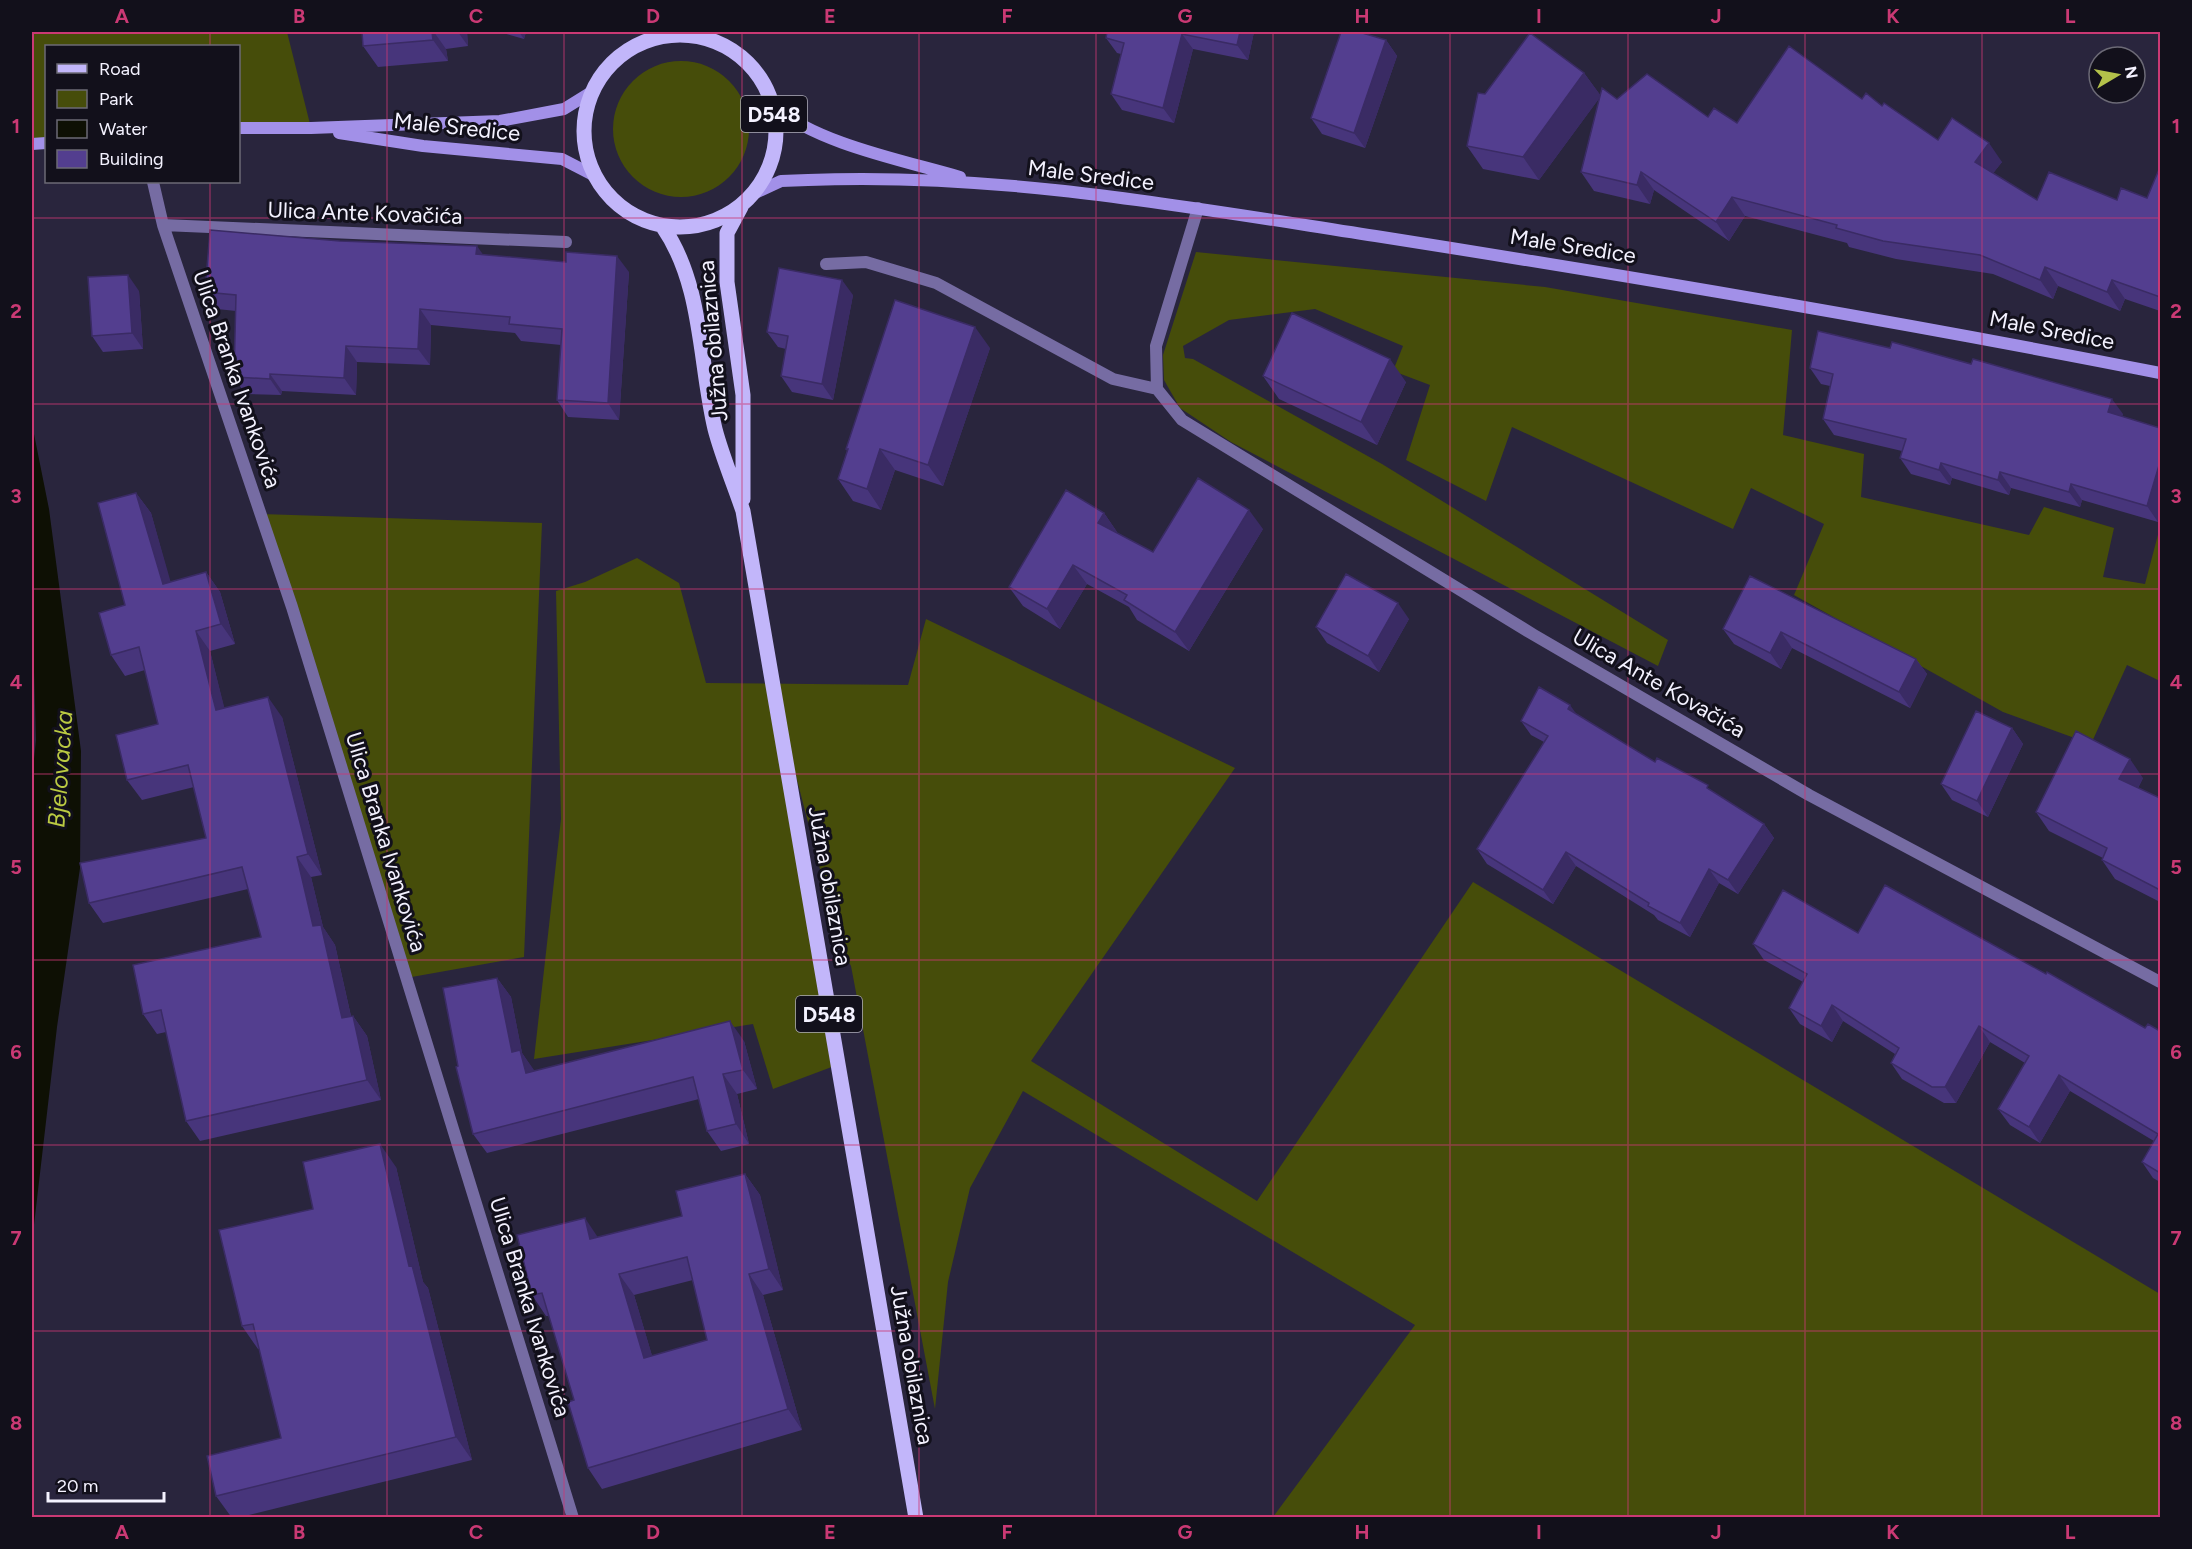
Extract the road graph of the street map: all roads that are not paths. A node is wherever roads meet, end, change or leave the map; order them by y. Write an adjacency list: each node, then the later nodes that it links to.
1 (635, 32): 3 (main road, D548)
2 (704, 35): 3 (main road, D548); 5 (main road, D548)
3 (626, 51): 4 (main road, D548)
4 (592, 91): 7 (street, Male Sredice); 8 (main road, D548)
5 (773, 106): 9 (street, Male Sredice); 11 (main road, D548)
6 (240, 128): 7 (street, Male Sredice)
7 (311, 128): 8 (street, Male Sredice)
8 (595, 177): 15 (main road, D548)
9 (975, 182): 11 (street, Male Sredice); 13 (street, Male Sredice)
10 (153, 183): 14 (street, Ulica Branka Ivankovića)
11 (755, 193): 12 (main road, D548)
12 (741, 206): 15 (main road, D548); 20 (main road, Južna obilaznica / D548)
13 (1198, 208): 18 (street, Male Sredice); 19 (street)
14 (163, 225): 16 (street, Ulica Ante Kovačića); 22 (street, Ulica Branka Ivankovića)
15 (663, 226): 20 (main road, Južna obilaznica / D548)
16 (566, 242)
17 (826, 264): 19 (street)
18 (2160, 373)
19 (1157, 389): 21 (street, Ulica Ante Kovačića)
20 (743, 511): 23 (main road, Južna obilaznica / D548)
21 (2160, 982)
22 (573, 1518)
23 (916, 1518)

